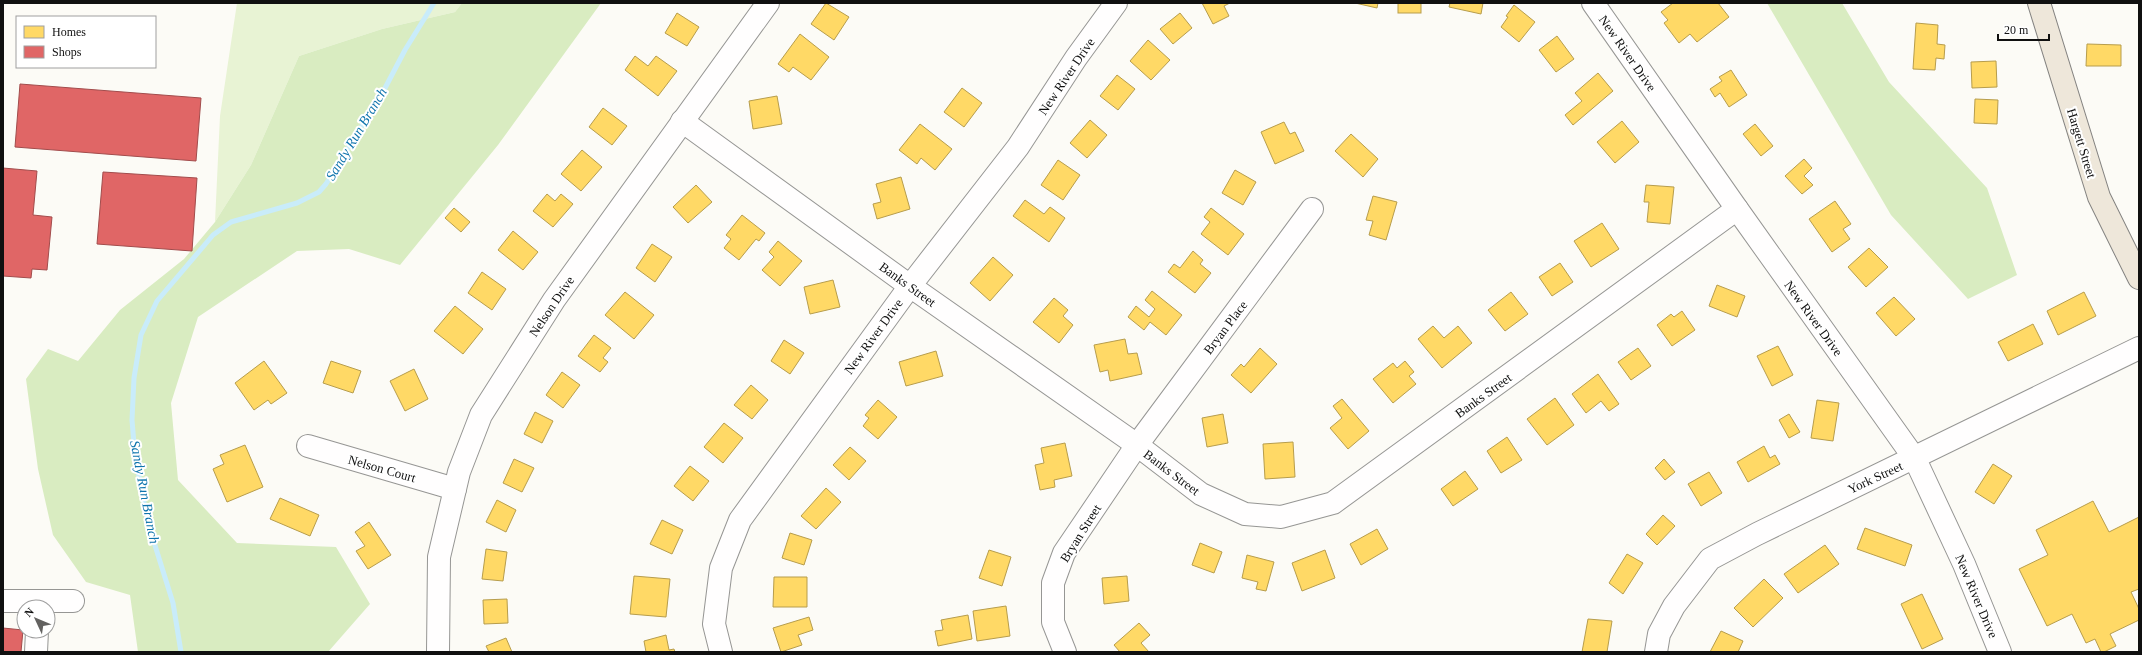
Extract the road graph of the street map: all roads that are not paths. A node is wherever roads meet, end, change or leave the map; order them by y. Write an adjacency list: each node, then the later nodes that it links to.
1 (768, 3): 5 (street, Nelson Drive)
2 (1116, 3): 9 (street, New River Drive)
3 (1593, 3): 7 (street, New River Drive)
4 (2039, 3): 8 (main road, Hargett Street)
5 (682, 120): 9 (street, Banks Street); 14 (street, Nelson Drive)
6 (1312, 209): 11 (street, Bryan Place)
7 (1737, 209): 11 (street, Banks Street); 13 (street, New River Drive)
8 (2139, 278)
9 (910, 286): 11 (street, Banks Street); 22 (street, New River Drive)
10 (2139, 348): 13 (street, York Street)
11 (1137, 445): 23 (street, Bryan Street)
12 (308, 446): 14 (street, Nelson Court)
13 (1915, 459): 24 (street, York Street); 25 (street, New River Drive)
14 (455, 489): 21 (street, Nelson Drive)
15 (3, 601): 17 (street)
16 (73, 601): 18 (street)
17 (16, 602)
18 (56, 602)
19 (37, 639): 20 (street)
20 (36, 652)
21 (438, 652)
22 (720, 652)
23 (1065, 652)
24 (1656, 652)
25 (2000, 652)

